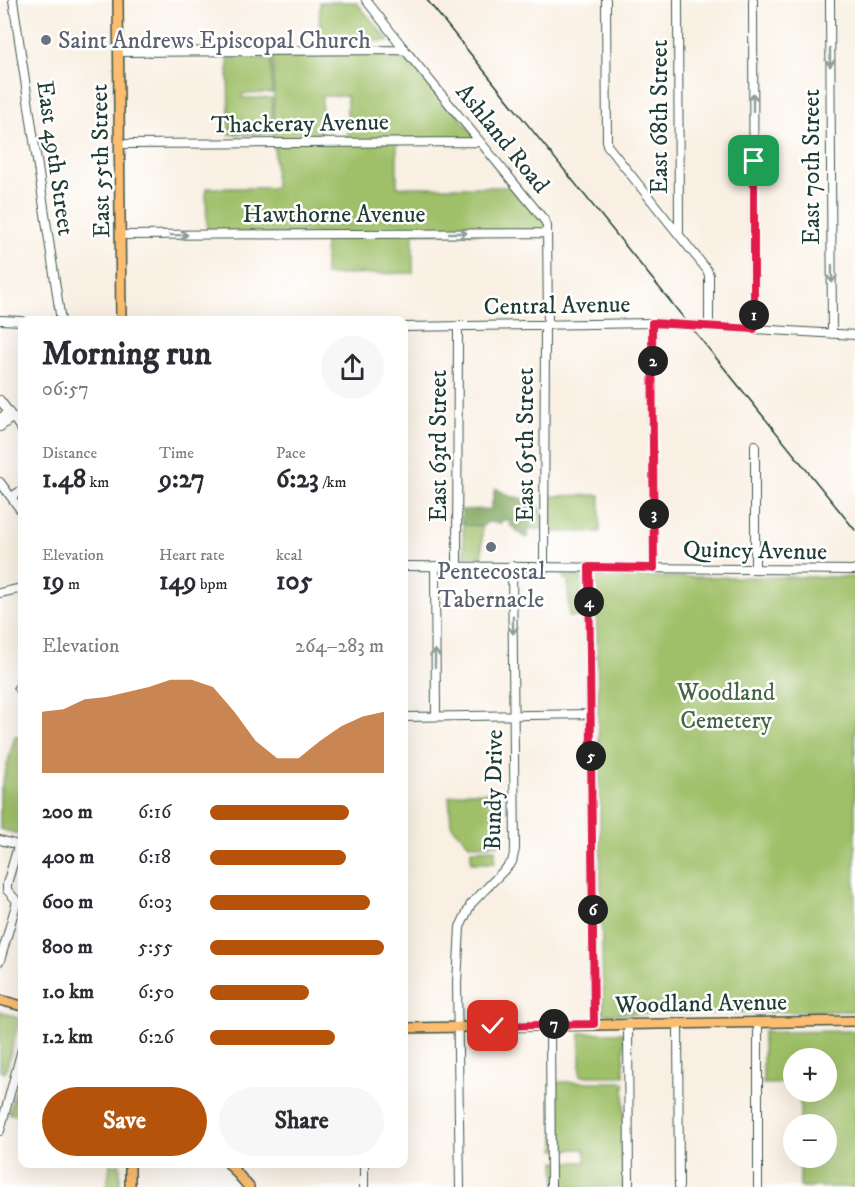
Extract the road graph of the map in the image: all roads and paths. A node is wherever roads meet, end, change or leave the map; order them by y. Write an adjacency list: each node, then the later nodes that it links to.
1 (13, 0): 15 (street, East 49th Street)
2 (118, 0): 9 (main road, East 55th Street)
3 (366, 0): 8 (street, Ashland Road)
4 (606, 0): 13 (street)
5 (678, 0): 13 (street, East 68th Street)
6 (753, 0): 24 (street, one-way to 6)
7 (831, 0): 25 (street, East 70th Street, one-way to 25)
8 (405, 50): 9 (street); 10 (street, Ashland Road)
9 (119, 52): 11 (main road, East 55th Street)
10 (480, 142): 11 (street, Thackeray Avenue); 12 (street, Ashland Road)
11 (120, 144): 14 (main road, East 55th Street)
12 (547, 233): 14 (street, Hawthorne Avenue, one-way to 12); 20 (street, Ashland Road)
13 (679, 234): 21 (street)
14 (121, 236): 16 (main road, East 55th Street)
15 (60, 316)
16 (122, 316)
17 (0, 320): 18 (street)
18 (18, 321)
19 (652, 323): 20 (street, Central Avenue); 21 (street, Central Avenue); 43 (street)
20 (546, 324): 23 (street, Central Avenue); 41 (street, East 65th Street)
21 (709, 326): 24 (street, Central Avenue)
22 (408, 327): 23 (street, Central Avenue)
23 (458, 327): 39 (street, East 63rd Street)
24 (754, 329): 25 (street, Central Avenue)
25 (832, 333): 26 (street, Central Avenue)
26 (855, 335)
27 (0, 400): 28 (street)
28 (11, 415): 29 (street); 30 (street); 31 (street)
29 (0, 418)
30 (18, 425)
31 (0, 427)
32 (755, 445): 44 (street)
33 (0, 482): 35 (street)
34 (18, 493): 35 (street)
35 (11, 497): 36 (street)
36 (18, 507)
37 (408, 566): 38 (street, Quincy Avenue)
38 (435, 566): 39 (street, Quincy Avenue); 50 (street, one-way to 38)
39 (457, 566): 40 (street, Quincy Avenue)
40 (512, 566): 41 (street, Quincy Avenue); 49 (street, Bundy Drive, one-way to 49)
41 (544, 567): 42 (street, Quincy Avenue)
42 (589, 567): 43 (street, Quincy Avenue); 48 (street)
43 (654, 568): 44 (street, Quincy Avenue)
44 (755, 569): 45 (street, Quincy Avenue)
45 (855, 570)
46 (18, 589): 47 (street)
47 (0, 593)
48 (591, 714): 49 (street); 65 (street)
49 (514, 715): 50 (street); 66 (street, Bundy Drive)
50 (436, 716): 51 (street)
51 (408, 717)
52 (0, 840): 53 (street)
53 (18, 845)
54 (18, 852): 55 (street)
55 (18, 901)
56 (18, 908): 57 (street)
57 (0, 961)
58 (0, 1000): 59 (main road)
59 (18, 1005)
60 (855, 1021): 61 (main road, Woodland Avenue)
61 (758, 1022): 63 (main road, Woodland Avenue); 80 (street)
62 (628, 1023): 63 (main road, Woodland Avenue); 65 (main road, Woodland Avenue); 78 (street)
63 (678, 1023): 79 (street)
64 (550, 1024): 65 (main road, Woodland Avenue); 66 (main road, Woodland Avenue); 77 (street)
65 (594, 1024)
66 (458, 1026): 67 (main road, Woodland Avenue); 76 (street)
67 (408, 1028)
68 (18, 1064): 69 (street)
69 (0, 1131)
70 (130, 1168): 73 (main road)
71 (232, 1168): 74 (main road)
72 (364, 1168): 75 (street)
73 (130, 1187)
74 (249, 1187)
75 (363, 1187)
76 (460, 1187)
77 (551, 1187)
78 (629, 1187)
79 (679, 1187)
80 (758, 1187)

